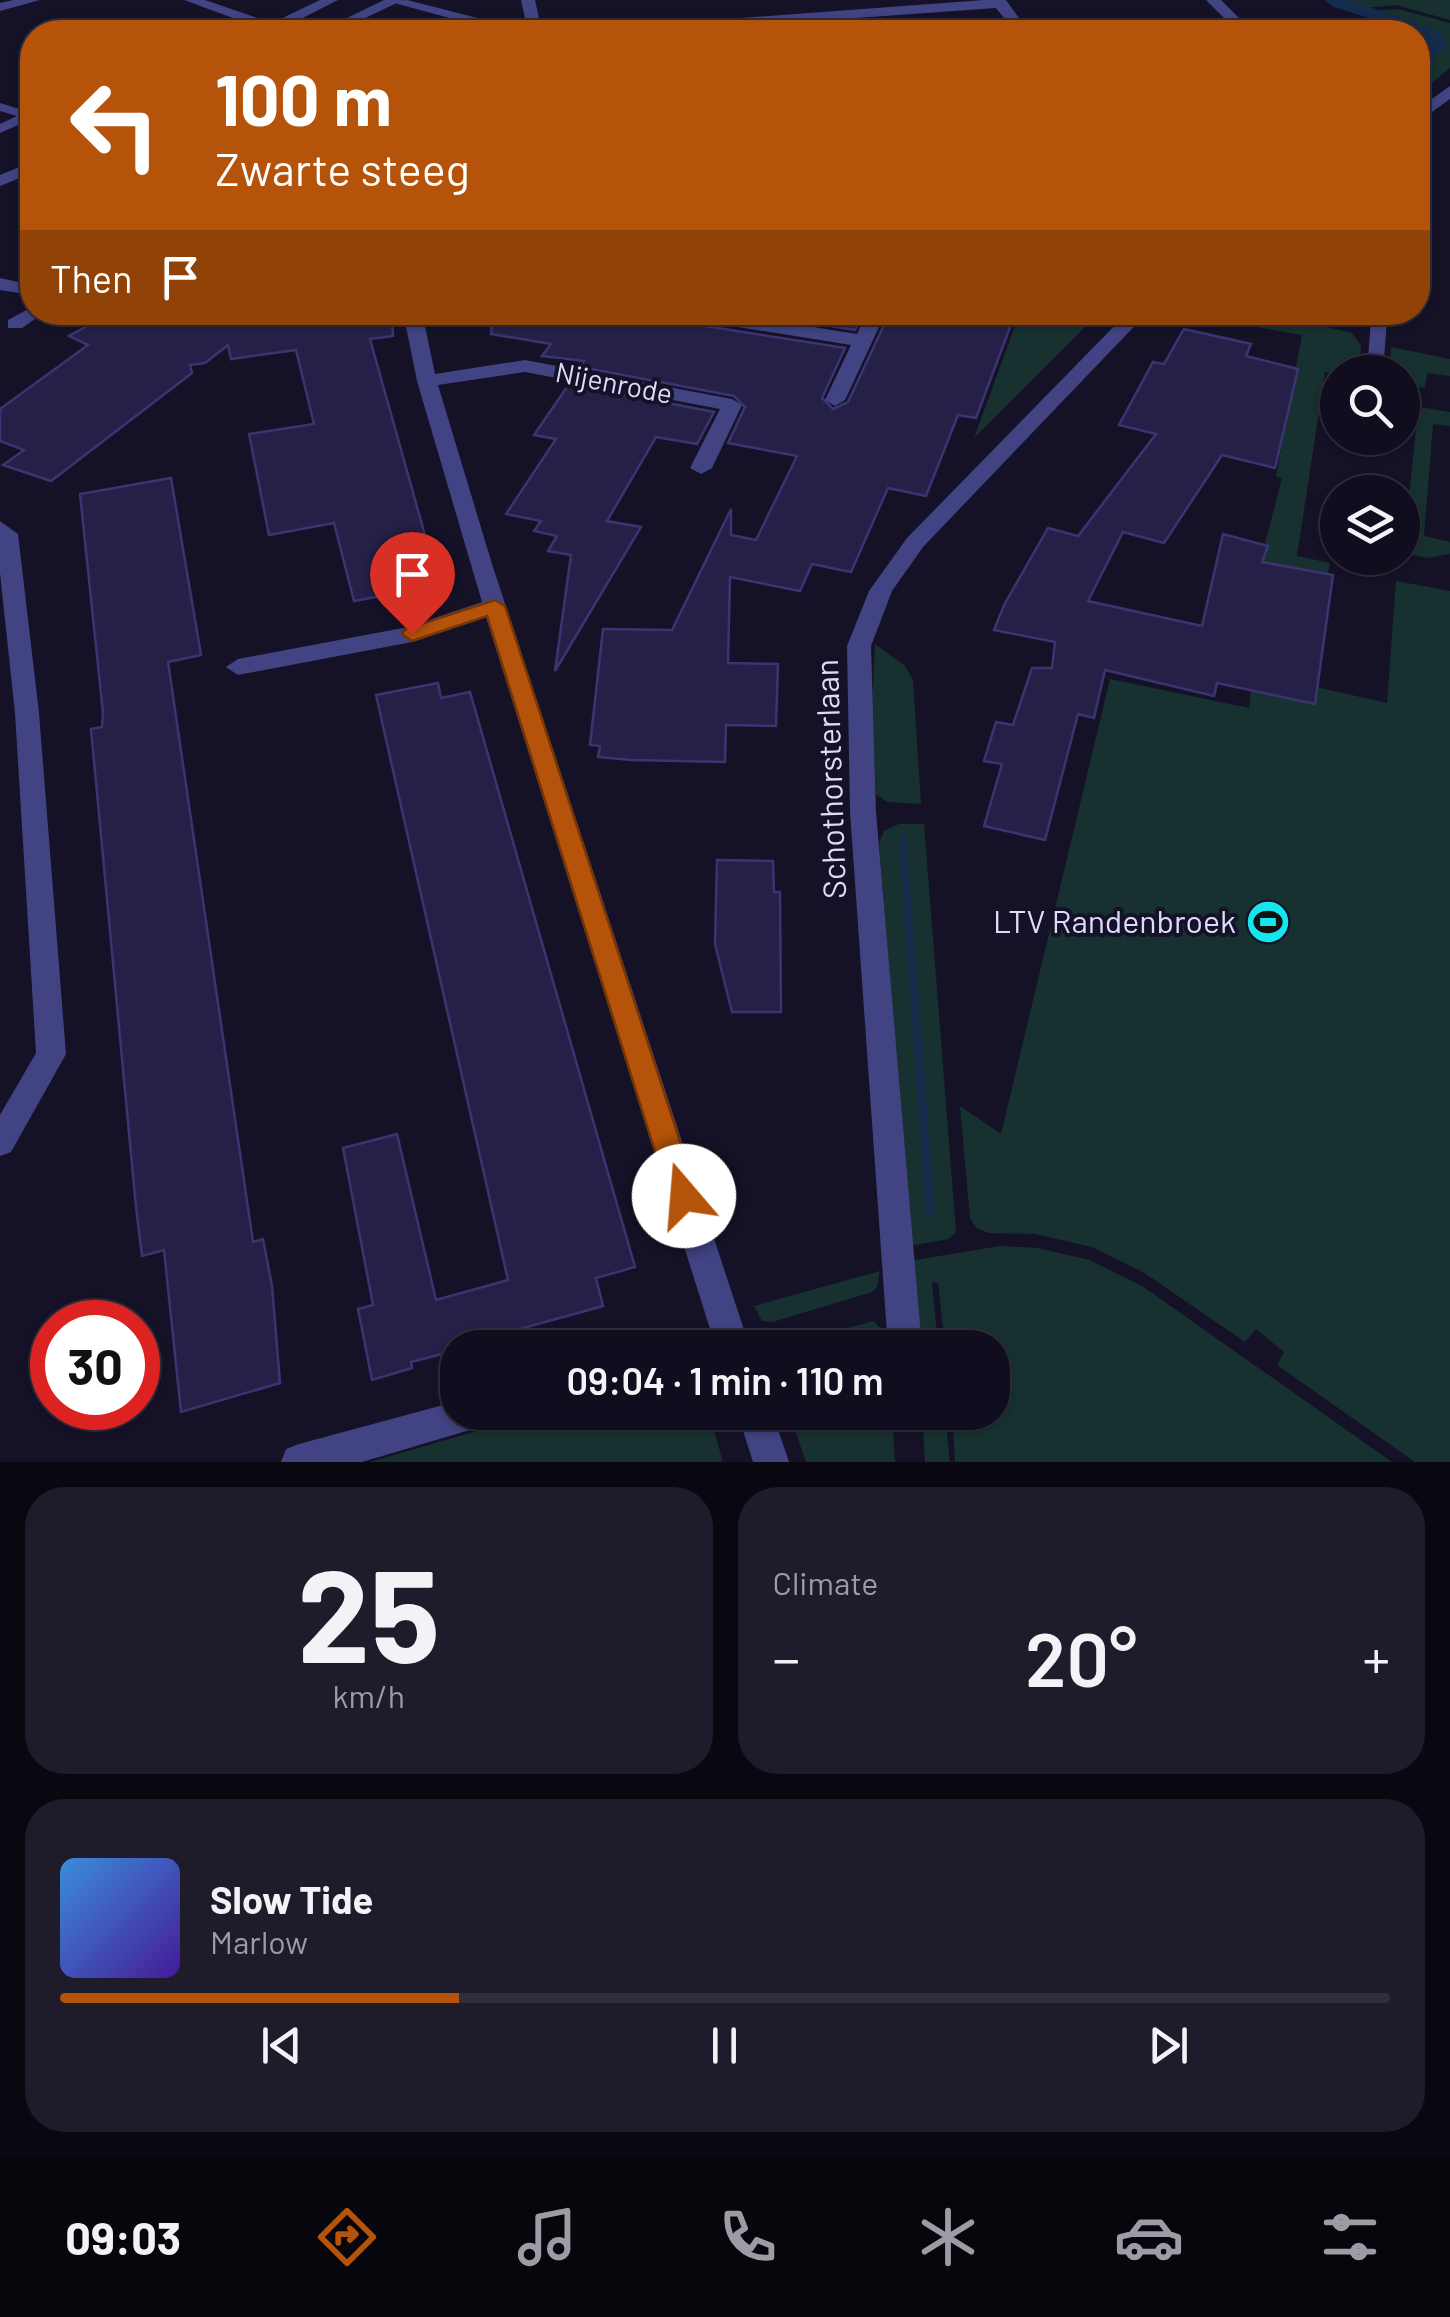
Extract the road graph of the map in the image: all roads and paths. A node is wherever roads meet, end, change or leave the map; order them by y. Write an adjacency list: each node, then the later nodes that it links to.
1 (33, 0): 7 (street)
2 (191, 0): 8 (street)
3 (331, 0): 9 (street)
4 (1213, 0): 13 (street)
5 (395, 1): 10 (street); 11 (street)
6 (999, 2): 12 (street)
7 (0, 7)
8 (244, 20)
9 (294, 20)
10 (352, 20)
11 (469, 20)
12 (763, 20)
13 (1234, 20)
14 (1450, 91): 15 (street)
15 (1430, 107)
16 (20, 321): 17 (street)
17 (15, 324)
18 (415, 325): 25 (street)
19 (760, 325): 23 (street)
20 (871, 325): 23 (street)
21 (1126, 325): 33 (street, Schothorsterlaan)
22 (1378, 325): 24 (lane)
23 (863, 342): 26 (street)
24 (1376, 355)
25 (428, 381): 27 (street, Nijenrode); 29 (street)
26 (835, 400)
27 (701, 468)
28 (0, 528): 31 (street)
29 (495, 606): 30 (street); 32 (street)
30 (238, 667)
31 (0, 1142)
32 (721, 1330)
33 (904, 1330)
34 (440, 1423): 36 (street)
35 (760, 1430): 37 (street)
36 (299, 1462)
37 (771, 1462)

